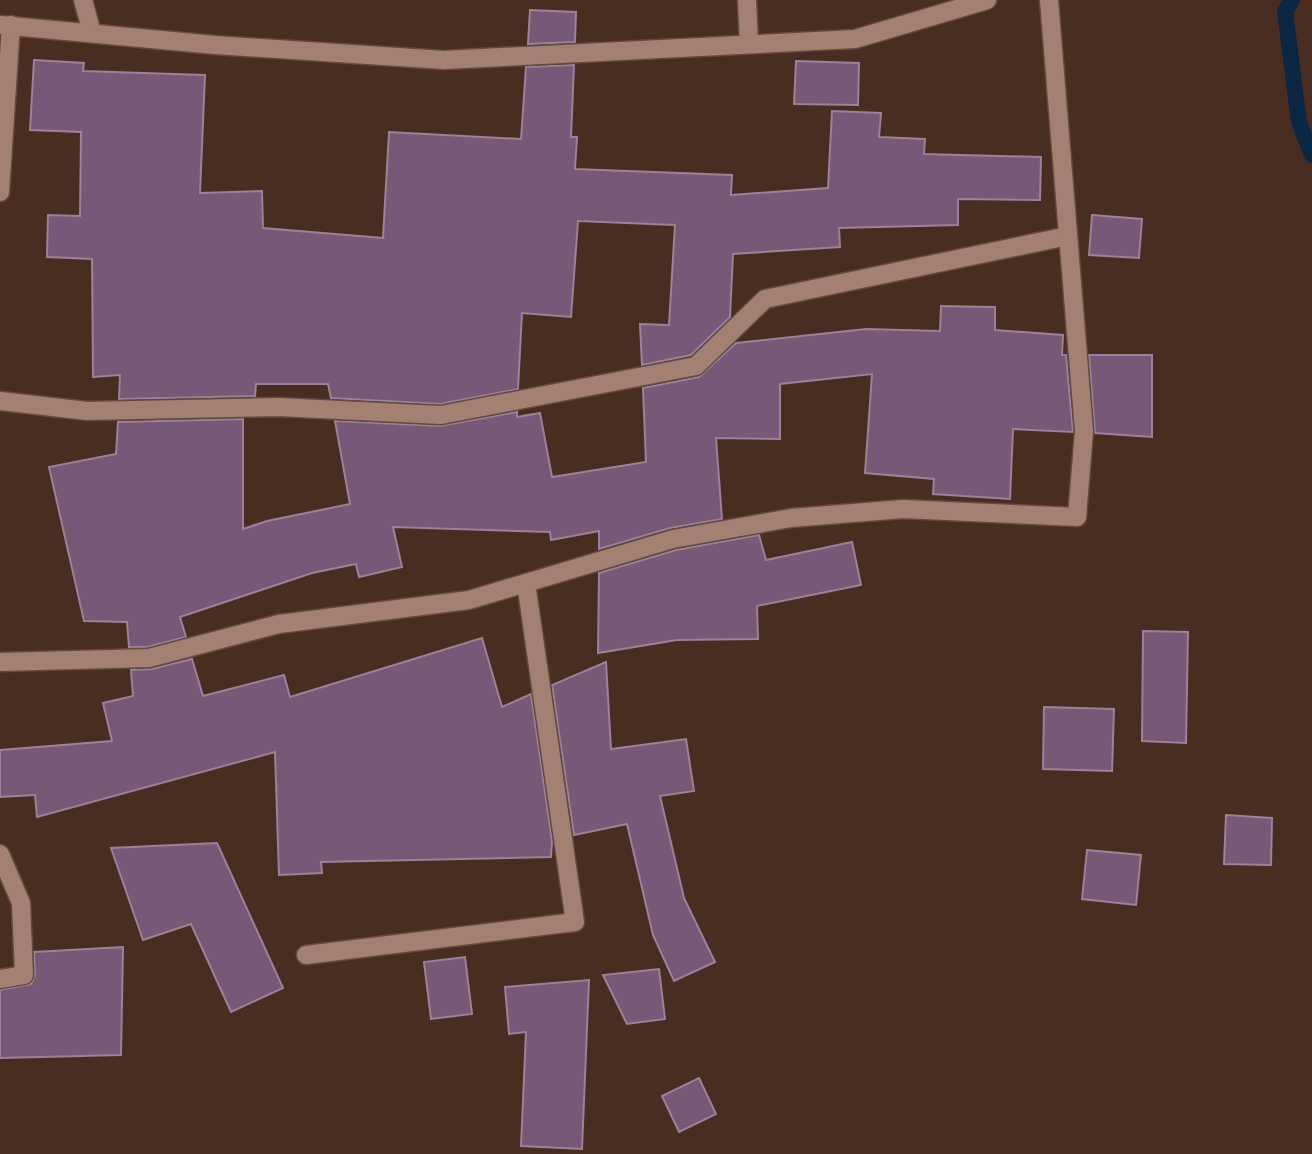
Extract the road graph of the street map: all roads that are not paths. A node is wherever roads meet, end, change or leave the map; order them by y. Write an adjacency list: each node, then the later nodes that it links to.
1 (83, 0): 6 (street)
2 (747, 0): 7 (street)
3 (987, 0): 7 (street)
4 (1049, 0): 9 (street)
5 (5, 25): 6 (street); 8 (street)
6 (92, 33): 7 (street)
7 (749, 44)
8 (0, 192)
9 (1068, 236): 10 (street); 11 (street)
10 (0, 401)
11 (526, 583): 12 (street); 14 (street)
12 (1, 665)
13 (0, 854): 15 (street)
14 (306, 955)
15 (0, 979)

